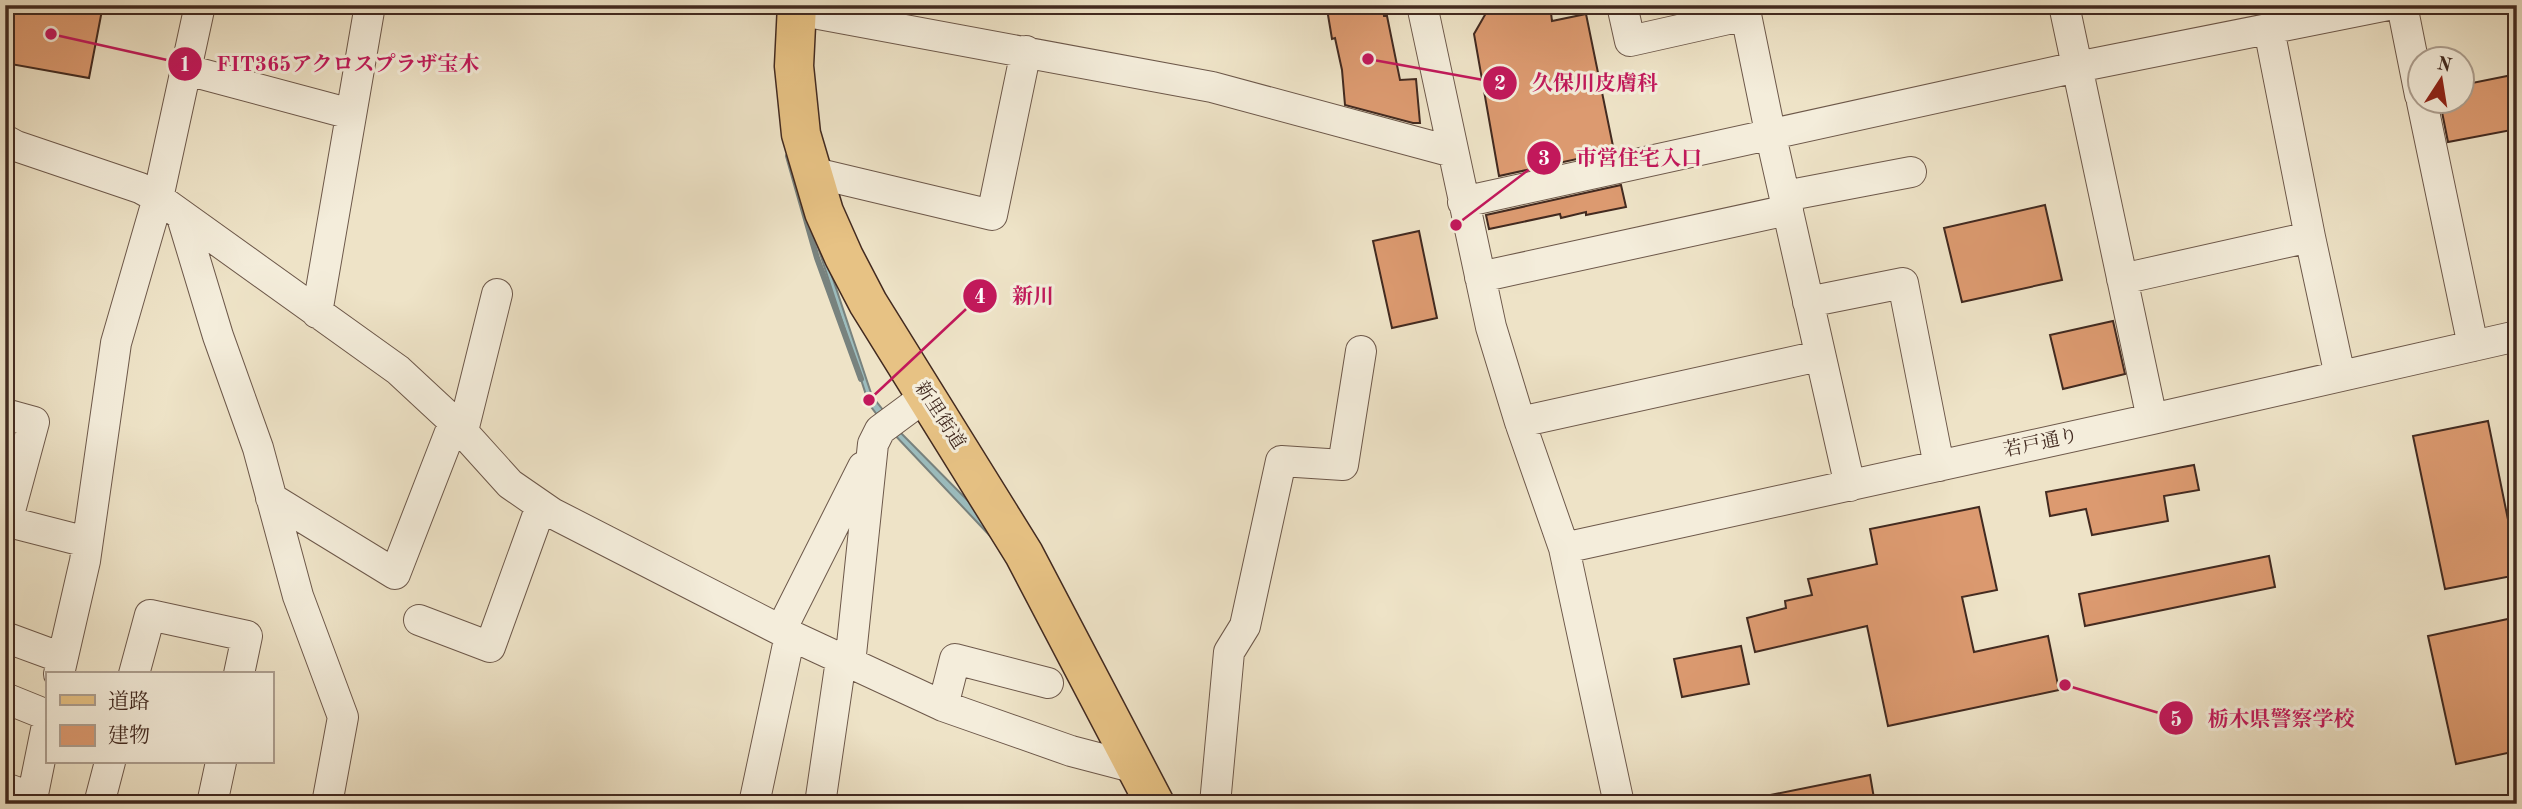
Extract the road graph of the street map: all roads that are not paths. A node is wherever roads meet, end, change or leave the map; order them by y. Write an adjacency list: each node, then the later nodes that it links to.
1 (200, 5): 14 (street)
2 (370, 5): 15 (street)
3 (1422, 5): 19 (street)
4 (1622, 5): 9 (street)
5 (2064, 5): 13 (street)
6 (2388, 5): 10 (street)
7 (2402, 5): 11 (street)
8 (797, 7): 12 (street); 20 (main road, 新里街道)
9 (1745, 10): 17 (street)
10 (2269, 29): 13 (street); 26 (street)
11 (2410, 46)
12 (1026, 51): 19 (street); 20 (street)
13 (2077, 67): 17 (street); 28 (street)
14 (187, 70): 15 (street); 22 (street)
15 (351, 114): 31 (street)
16 (2425, 116): 33 (street)
17 (1770, 132): 23 (street); 24 (street)
18 (5, 140): 22 (street)
19 (1453, 152): 23 (street)
20 (811, 172): 39 (main road, 新里街道)
21 (1911, 172): 24 (street)
22 (158, 198): 25 (street); 47 (street)
23 (1463, 202): 27 (street)
24 (1786, 203): 27 (street); 30 (street)
25 (182, 217): 31 (street); 44 (street)
26 (2310, 237): 28 (street); 36 (street)
27 (1480, 276): 40 (street)
28 (2122, 279): 38 (street)
29 (497, 294): 41 (street)
30 (1808, 302): 35 (street); 42 (street)
31 (317, 313): 41 (street)
32 (2517, 335): 33 (street, 若戸通り)
33 (2473, 346): 36 (street, 若戸通り)
34 (1362, 351): 72 (street)
35 (1819, 356): 40 (street); 43 (street)
36 (2340, 376): 38 (street, 若戸通り)
37 (5, 414): 46 (street)
38 (2152, 419): 42 (street, 若戸通り)
39 (894, 421): 50 (street); 52 (street); 63 (main road, 新里街道)
40 (1520, 422): 48 (street)
41 (459, 426): 44 (street); 45 (street)
42 (1938, 466): 43 (street, 若戸通り)
43 (1850, 486): 48 (street, 若戸通り)
44 (271, 498): 68 (street)
45 (541, 506): 49 (street); 50 (street)
46 (6, 521): 47 (street)
47 (87, 542): 53 (street)
48 (1564, 548): 73 (street)
49 (419, 620)
50 (786, 633): 52 (street); 69 (street)
51 (5, 637): 53 (street)
52 (845, 662): 58 (street); 70 (street)
53 (60, 666)
54 (135, 672): 55 (street)
55 (239, 672)
56 (1048, 683): 58 (street)
57 (5, 698): 59 (street)
58 (943, 706): 63 (street)
59 (46, 715)
60 (46, 730): 65 (street)
61 (109, 764): 66 (street)
62 (221, 764): 67 (street)
63 (1124, 765): 71 (main road, 新里街道)
64 (5, 788): 65 (street)
65 (32, 801)
66 (99, 804)
67 (212, 804)
68 (327, 804)
69 (754, 804)
70 (820, 804)
71 (1156, 804)
72 (1216, 804)
73 (1619, 804)

